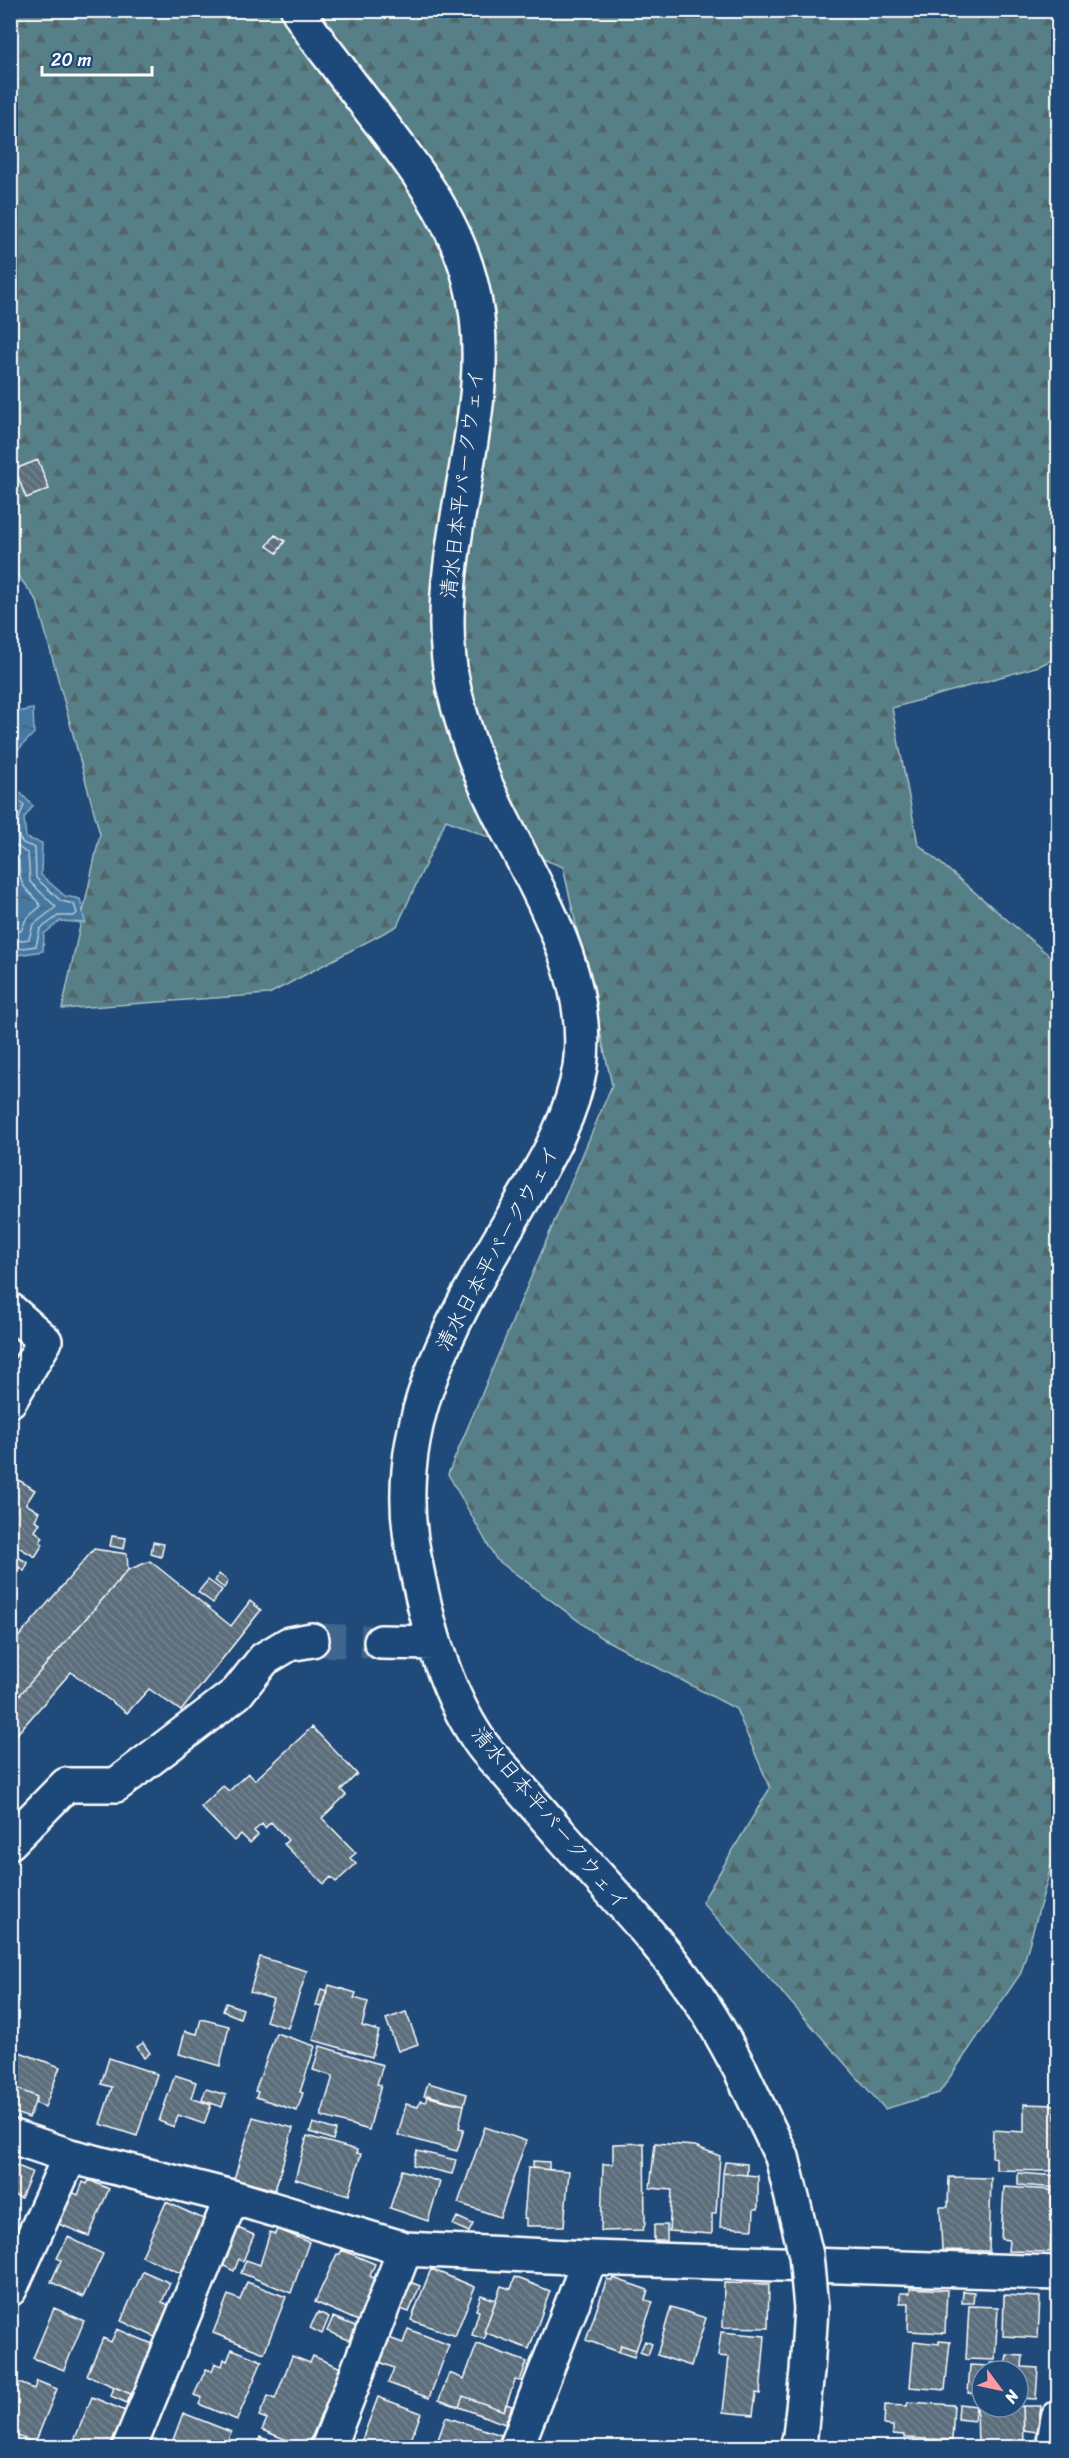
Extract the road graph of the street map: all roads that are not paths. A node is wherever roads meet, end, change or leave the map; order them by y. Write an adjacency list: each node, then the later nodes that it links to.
1 (298, 10): 6 (street, 清水日本平パークウェイ)
2 (10, 1310): 3 (street)
3 (10, 1400)
4 (312, 1640): 7 (street)
5 (381, 1642): 6 (street)
6 (434, 1643): 19 (street, 清水日本平パークウェイ, bridge)
7 (10, 1842)
8 (10, 2136): 9 (street)
9 (70, 2156): 10 (street); 14 (street)
10 (232, 2197): 11 (street); 16 (street)
11 (405, 2249): 12 (street); 17 (street)
12 (590, 2258): 13 (street); 18 (street)
13 (1059, 2273)
14 (10, 2289)
15 (1059, 2418): 20 (street)
16 (129, 2448)
17 (328, 2448)
18 (516, 2448)
19 (797, 2448)
20 (1053, 2448)

